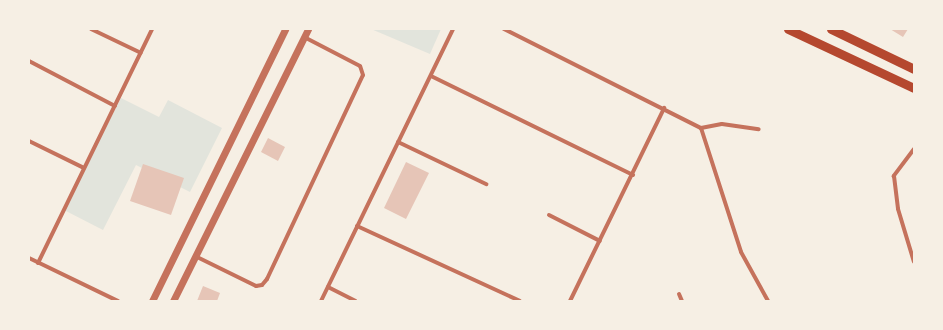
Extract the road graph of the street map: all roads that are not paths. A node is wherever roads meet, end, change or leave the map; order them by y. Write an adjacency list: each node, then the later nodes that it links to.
1 (91, 29): 10 (street)
2 (152, 29): 10 (street)
3 (285, 29): 35 (street)
4 (308, 29): 9 (street)
5 (453, 29): 13 (street)
6 (504, 29): 16 (street)
7 (788, 29): 14 (main road)
8 (831, 29): 12 (main road)
9 (304, 37): 28 (street); 28 (street)
10 (141, 53): 15 (street)
11 (29, 61): 15 (street)
12 (914, 69)
13 (431, 76): 20 (street); 23 (street)
14 (914, 88)
15 (114, 106): 22 (street)
16 (664, 108): 17 (street); 23 (street)
17 (701, 128): 18 (street); 42 (street)
18 (759, 129)
19 (29, 141): 22 (street)
20 (398, 142): 24 (street); 26 (street)
21 (914, 149): 30 (street)
22 (84, 168): 31 (street)
23 (633, 175): 27 (street)
24 (486, 184)
25 (549, 215): 27 (street)
26 (357, 226): 32 (street); 39 (street)
27 (600, 240): 40 (street)
28 (195, 256): 36 (street)
29 (29, 258): 31 (street)
30 (914, 262)
31 (38, 263): 34 (street)
32 (328, 287): 37 (street); 38 (street)
33 (679, 294): 41 (street)
34 (118, 301)
35 (154, 301)
36 (173, 301)
37 (321, 301)
38 (356, 301)
39 (520, 301)
40 (570, 301)
41 (682, 301)
42 (768, 301)

